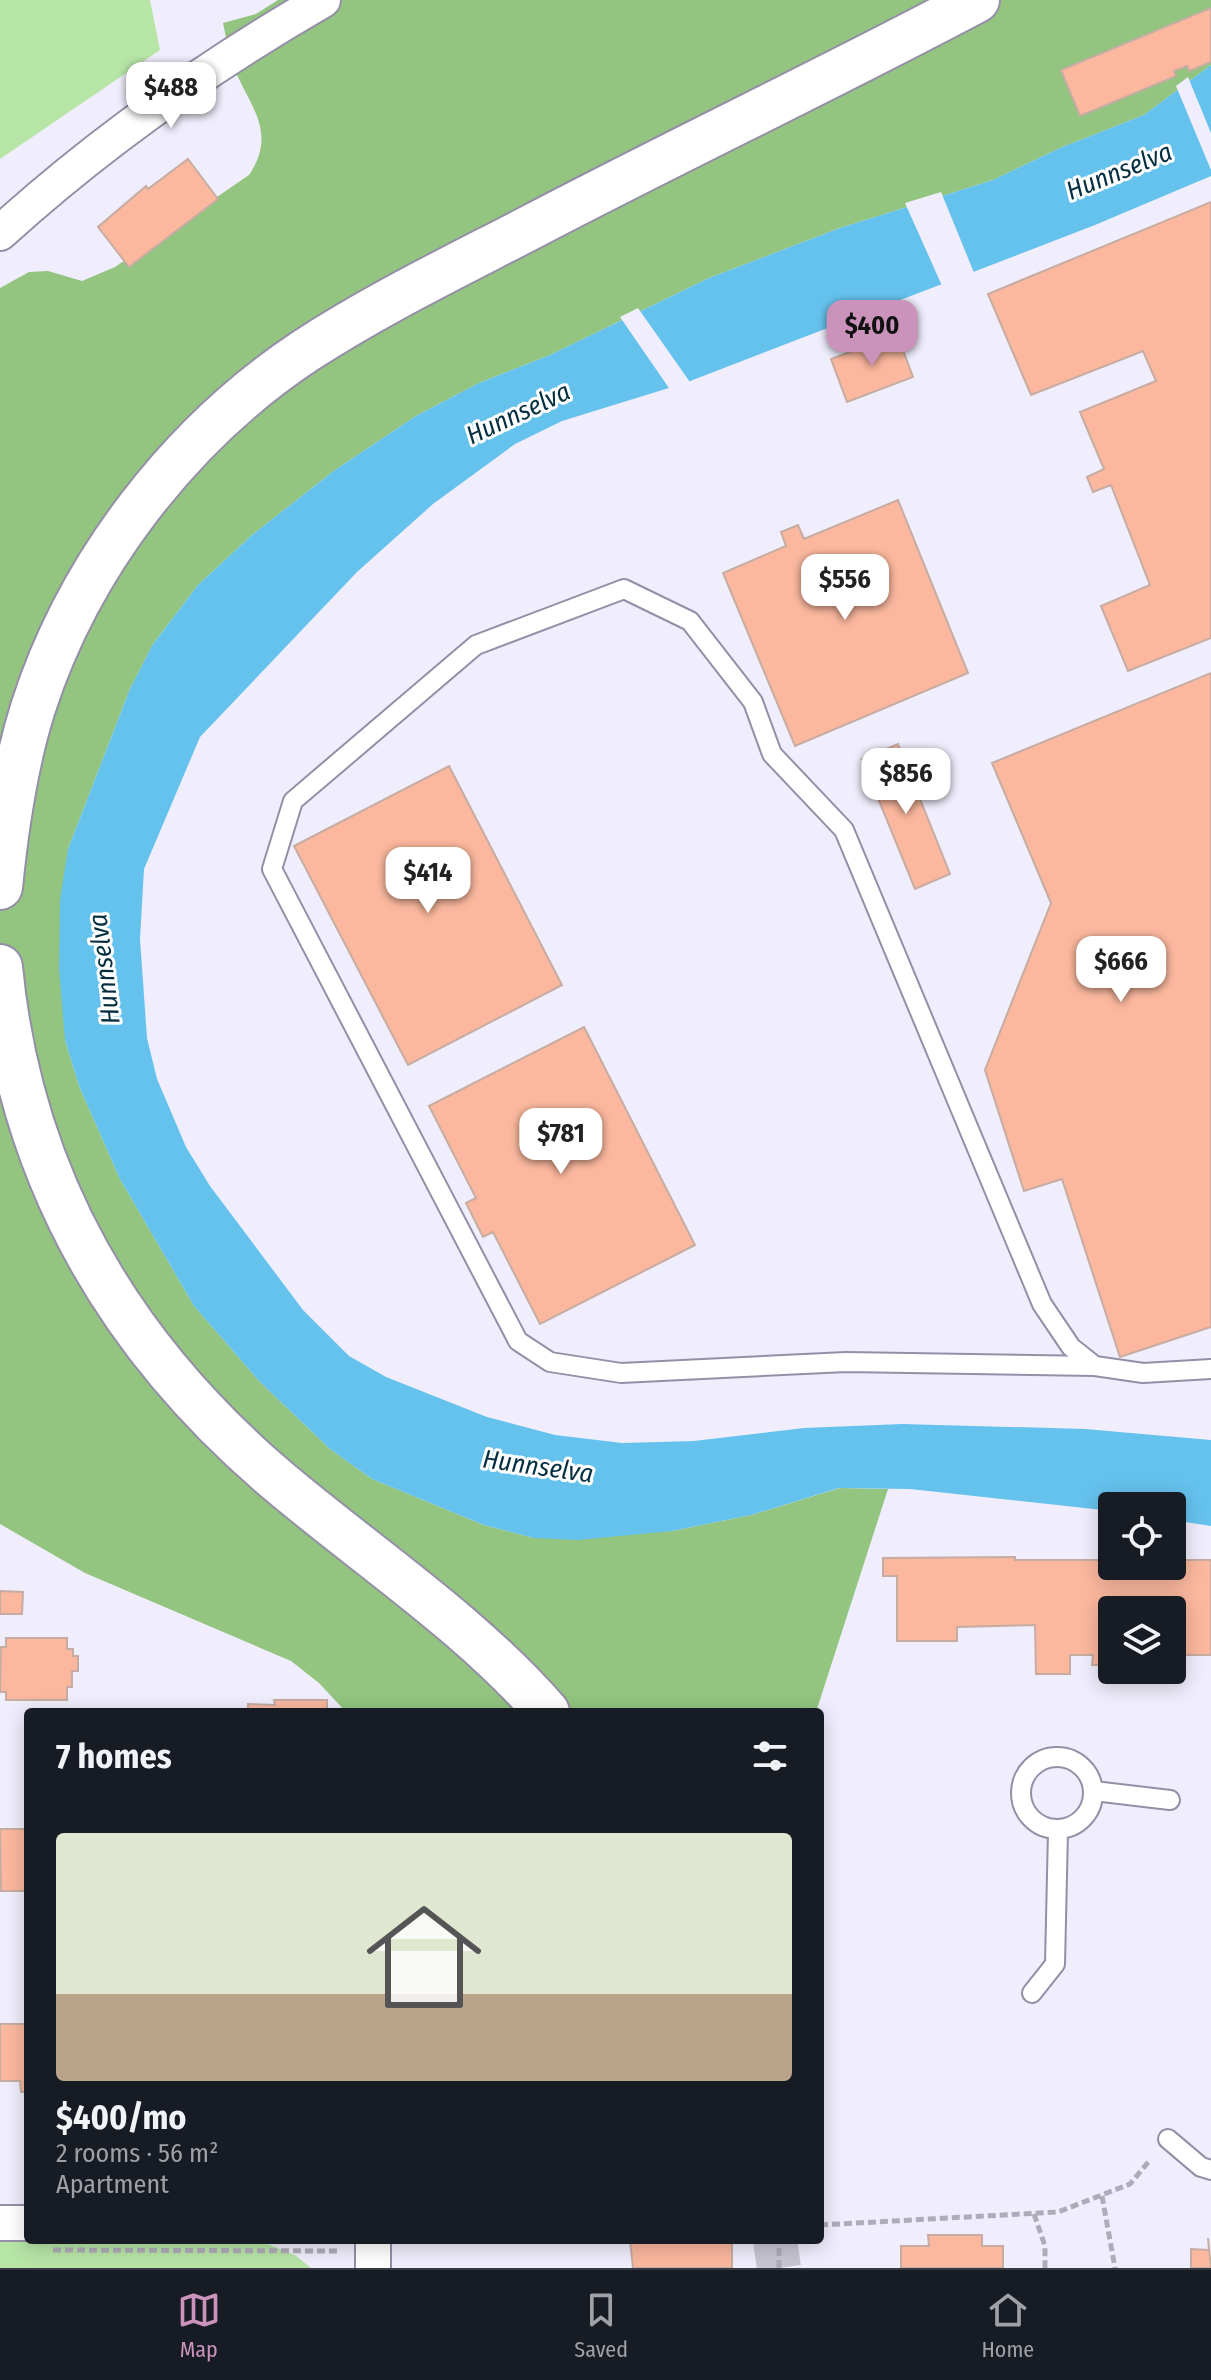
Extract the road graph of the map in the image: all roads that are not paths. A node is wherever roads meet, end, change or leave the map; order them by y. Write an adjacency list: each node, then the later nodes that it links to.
1 (323, 0): 3 (street)
2 (977, 0): 4 (highway)
3 (0, 233)
4 (0, 887)
5 (0, 967): 8 (highway)
6 (1095, 1366): 6 (lane); 7 (lane)
7 (1211, 1369)
8 (543, 1708)
9 (1094, 1791): 10 (lane); 11 (lane); 11 (lane)
10 (1170, 1800)
11 (1058, 1831): 12 (lane)
12 (1032, 1993)
13 (1168, 2139): 14 (lane)
14 (1211, 2170)
15 (0, 2223): 16 (street)
16 (24, 2231)

